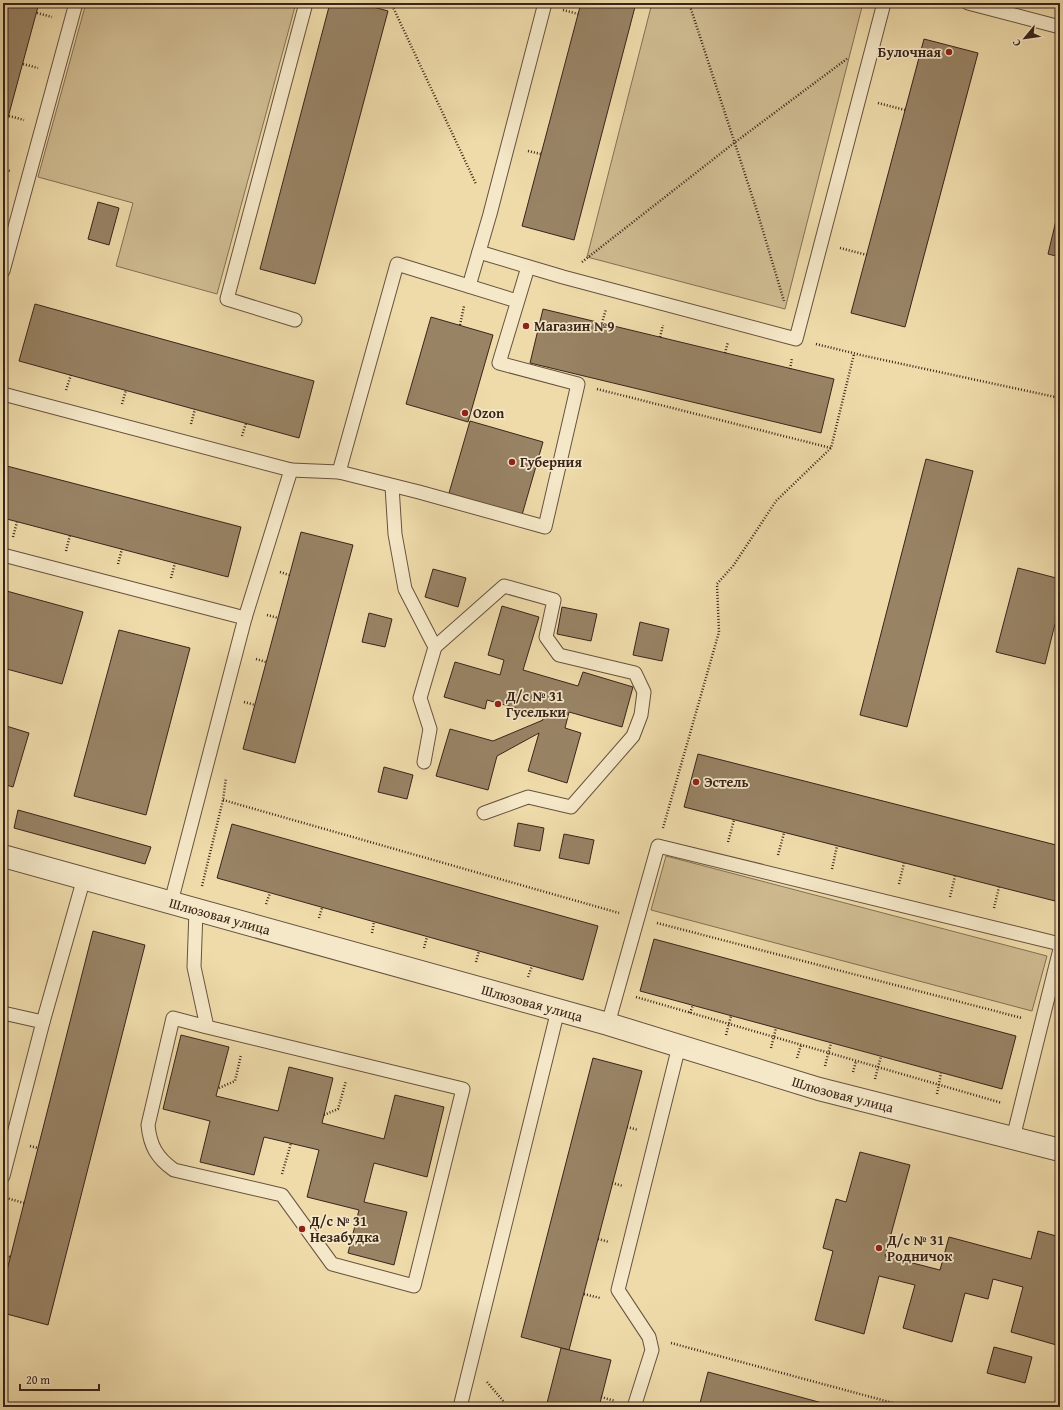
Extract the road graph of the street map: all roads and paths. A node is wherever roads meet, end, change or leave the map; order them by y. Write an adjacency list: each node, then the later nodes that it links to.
1 (76, 3): 18 (lane)
2 (306, 3): 23 (lane)
3 (391, 3): 13 (path)
4 (545, 3): 13 (lane)
5 (689, 3): 12 (path)
6 (884, 3): 9 (lane)
7 (968, 3): 8 (lane)
8 (1060, 27)
9 (876, 37): 10 (lane); 12 (path)
10 (859, 98): 11 (path); 14 (lane)
11 (905, 110)
12 (734, 143): 19 (path); 22 (path)
13 (490, 214): 15 (lane)
14 (821, 243): 16 (path); 24 (lane)
15 (479, 252): 17 (lane); 20 (lane)
16 (867, 255)
17 (528, 266): 19 (lane); 21 (lane)
18 (3, 271)
19 (563, 277): 24 (lane)
20 (469, 286): 21 (lane); 37 (lane)
21 (518, 301): 28 (lane)
22 (784, 301)
23 (295, 320)
24 (796, 339): 25 (path)
25 (854, 354): 31 (path); 35 (path)
26 (71, 375): 27 (path)
27 (68, 384)
28 (578, 384): 35 (path); 38 (lane)
29 (126, 390): 32 (path)
30 (3, 394): 36 (lane)
31 (1060, 398)
32 (123, 400)
33 (195, 409): 34 (path)
34 (193, 416)
35 (832, 448): 59 (path)
36 (291, 470): 37 (lane); 46 (lane)
37 (339, 472): 38 (lane)
38 (392, 486): 47 (lane)
39 (17, 522): 40 (path)
40 (15, 529)
41 (70, 536): 42 (path)
42 (68, 542)
43 (122, 549): 45 (path)
44 (3, 555): 46 (lane)
45 (120, 556)
46 (245, 618): 53 (lane)
47 (435, 648): 52 (lane); 54 (lane)
48 (258, 659): 49 (path)
49 (266, 662)
50 (246, 703): 51 (path)
51 (255, 705)
52 (424, 762)
53 (208, 764): 65 (lane); 68 (path)
54 (484, 813)
55 (734, 820): 56 (path)
56 (732, 826)
57 (784, 832): 58 (path)
58 (782, 840)
59 (658, 846): 73 (lane); 78 (lane)
60 (837, 846): 61 (path)
61 (835, 854)
62 (3, 856): 63 (street, Шлюзовая улица)
63 (84, 878): 65 (street, Шлюзовая улица); 83 (lane)
64 (270, 893): 66 (path)
65 (171, 902): 68 (street, Шлюзовая улица)
66 (266, 905)
67 (322, 908): 69 (path)
68 (196, 910): 80 (street, Шлюзовая улица); 85 (lane)
69 (319, 919)
70 (374, 922): 71 (path)
71 (371, 936)
72 (427, 937): 74 (path)
73 (1060, 944)
74 (424, 948)
75 (1060, 949): 94 (lane)
76 (479, 951): 77 (path)
77 (477, 960)
78 (616, 992): 82 (path); 84 (lane)
79 (693, 1005): 82 (path)
80 (558, 1010): 84 (street, Шлюзовая улица); 108 (lane)
81 (3, 1012): 83 (lane)
82 (690, 1013): 88 (path)
83 (43, 1022): 99 (lane)
84 (608, 1024): 89 (street, Шлюзовая улица)
85 (207, 1027): 87 (lane); 100 (lane)
86 (776, 1028): 88 (path)
87 (246, 1037): 91 (lane); 93 (path)
88 (774, 1037): 92 (path)
89 (679, 1046): 96 (street, Шлюзовая улица); 107 (lane)
90 (881, 1056): 92 (path)
91 (351, 1063): 95 (path); 100 (lane)
92 (878, 1067): 94 (path)
93 (219, 1088)
94 (1020, 1108): 96 (lane)
95 (324, 1115)
96 (1012, 1138): 98 (street, Шлюзовая улица)
97 (291, 1143): 100 (path)
98 (1060, 1150)
99 (3, 1176)
100 (276, 1193)
101 (3, 1197): 102 (path)
102 (24, 1203)
103 (598, 1239): 104 (path)
104 (606, 1241)
105 (3, 1255): 106 (path)
106 (10, 1257)
107 (650, 1337): 111 (lane); 112 (path)
108 (471, 1363): 109 (lane); 110 (path)
109 (460, 1407)
110 (504, 1407)
111 (634, 1407)
112 (908, 1407)

